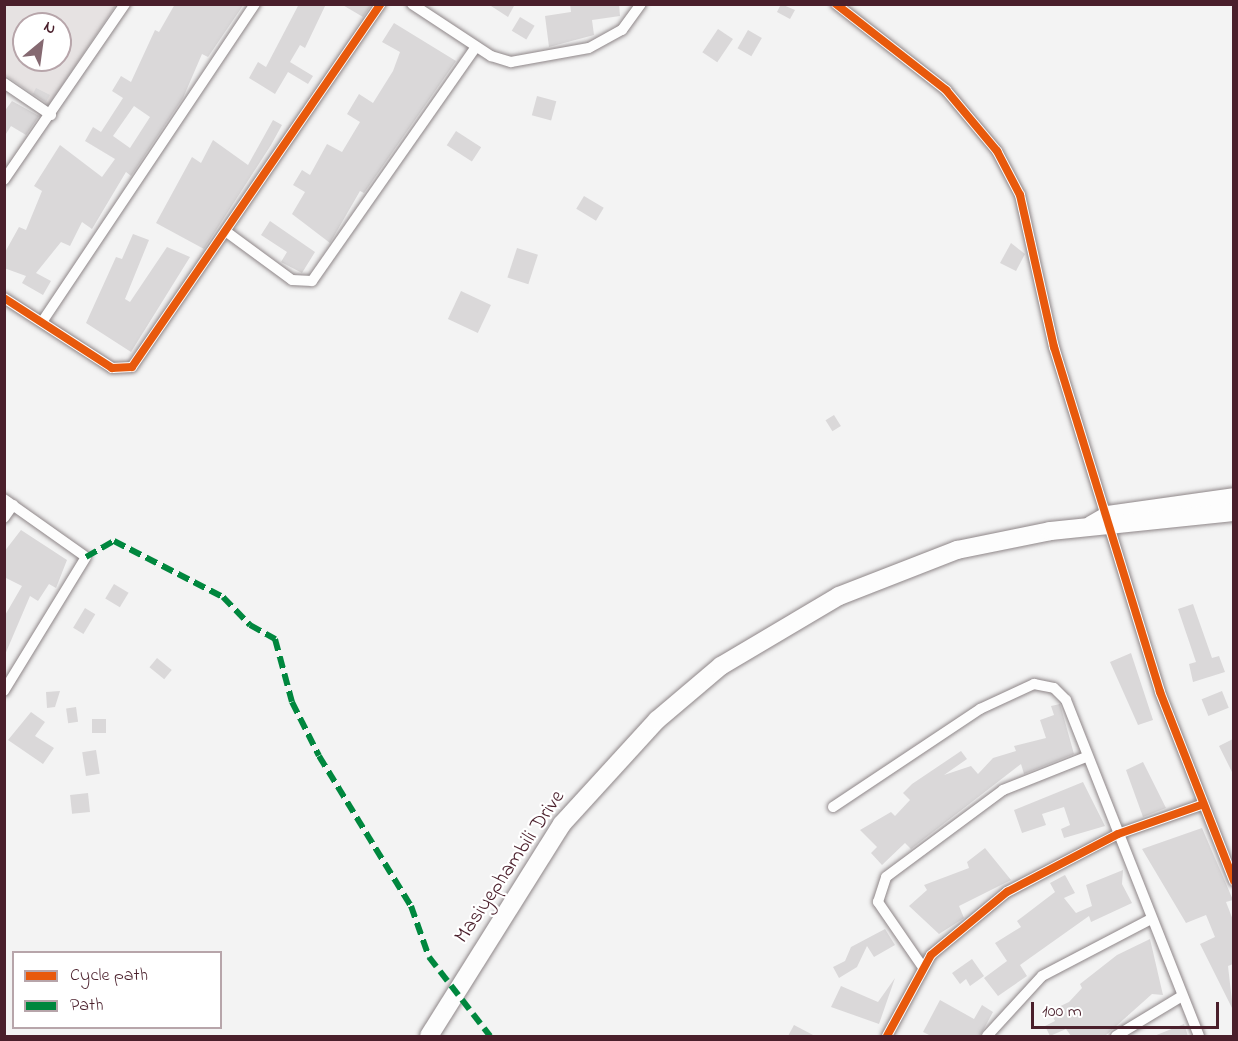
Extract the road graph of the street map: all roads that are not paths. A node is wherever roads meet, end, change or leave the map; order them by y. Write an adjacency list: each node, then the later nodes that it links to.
1 (125, 4): 9 (street)
2 (255, 4): 13 (street)
3 (381, 4): 11 (street)
4 (412, 4): 7 (street)
5 (641, 4): 7 (street)
6 (836, 4): 18 (street)
7 (476, 46): 11 (street)
8 (4, 83): 9 (street)
9 (51, 115): 10 (street)
10 (4, 180)
11 (228, 233): 13 (street)
12 (4, 298): 13 (street)
13 (42, 322)
14 (1233, 497): 18 (main road, Masiyephambili Drive)
15 (9, 502): 17 (street); 19 (street)
16 (1233, 512): 18 (main road, Masiyephambili Drive)
17 (4, 518)
18 (1110, 521): 21 (street); 28 (main road, Masiyephambili Drive)
19 (4, 691)
20 (1084, 758): 22 (street); 23 (street); 26 (street)
21 (1201, 806): 23 (street); 24 (street)
22 (833, 807)
23 (1118, 834): 25 (street); 26 (street)
24 (1233, 881)
25 (1151, 919): 27 (street); 30 (street)
26 (922, 966): 29 (street)
27 (1182, 996): 31 (street); 32 (street)
28 (429, 1036)
29 (887, 1036)
30 (987, 1036)
31 (1116, 1036)
32 (1199, 1036)

